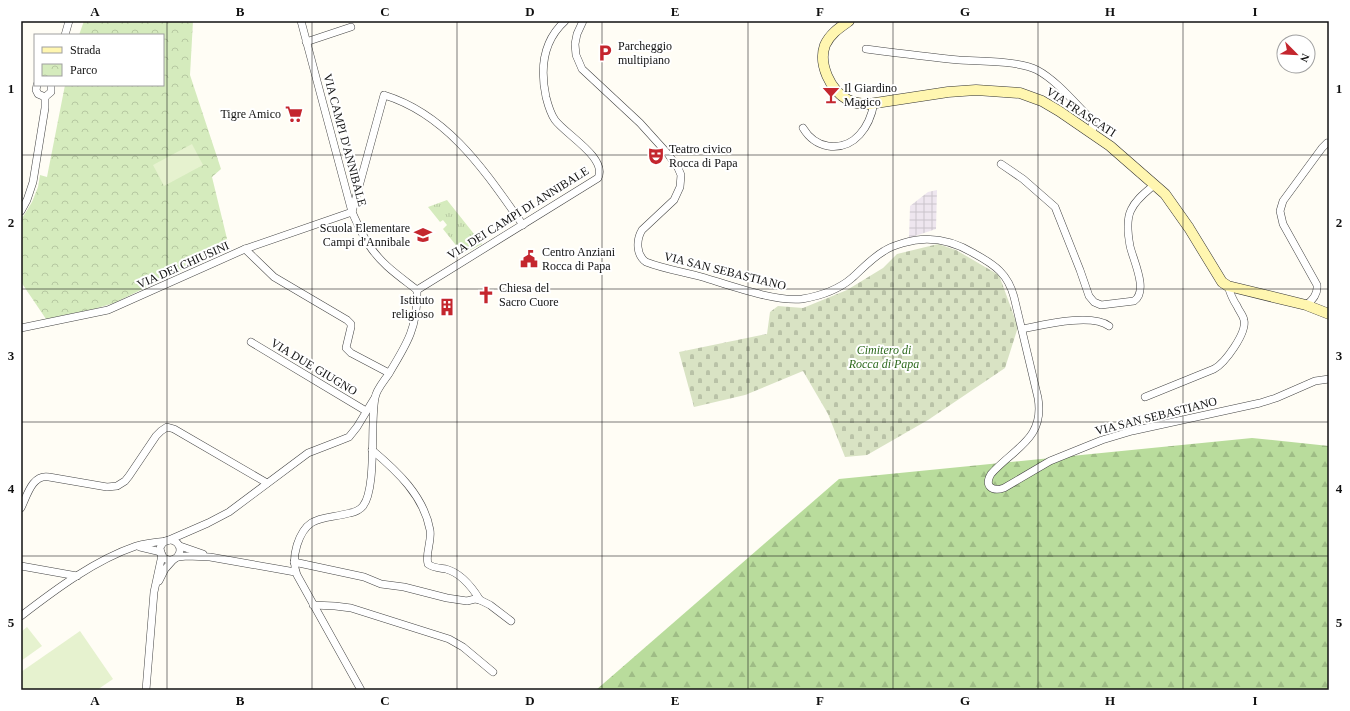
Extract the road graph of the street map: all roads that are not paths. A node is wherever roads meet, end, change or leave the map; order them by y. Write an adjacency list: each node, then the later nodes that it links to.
1 (69, 21): 7 (street)
2 (301, 21): 8 (street, VIA CAMPI D'ANNIBALE)
3 (565, 21): 21 (street, VIA DEI CAMPI DI ANNIBALE)
4 (583, 21): 29 (street, VIA SAN SEBASTIANO)
5 (849, 21): 13 (main road, VIA FRASCATI)
6 (351, 27): 8 (street)
7 (65, 34)
8 (306, 42): 20 (street, VIA CAMPI D'ANNIBALE)
9 (866, 49): 15 (street)
10 (37, 86): 12 (street)
11 (51, 86): 12 (street)
12 (44, 97): 19 (street)
13 (874, 103): 14 (street); 15 (main road, VIA FRASCATI)
14 (803, 128)
15 (1093, 134): 18 (main road, VIA FRASCATI)
16 (1327, 143): 25 (street)
17 (1001, 164): 18 (street)
18 (1154, 185): 23 (main road, VIA FRASCATI)
19 (21, 211)
20 (352, 212): 21 (street); 22 (street, VIA DEI CHIUSINI); 24 (street, VIA CAMPI D'ANNIBALE)
21 (523, 225): 24 (street, VIA DEI CAMPI DI ANNIBALE)
22 (245, 249): 28 (street, VIA DEI CHIUSINI); 31 (street)
23 (1228, 286): 25 (main road); 34 (street)
24 (417, 290): 31 (street)
25 (1306, 305): 26 (main road)
26 (1329, 314)
27 (1109, 326): 29 (street)
28 (21, 328)
29 (1022, 329): 32 (street, VIA SAN SEBASTIANO)
30 (251, 342): 35 (street, VIA DUE GIUGNO)
31 (389, 373): 33 (street)
32 (1329, 379)
33 (375, 397): 35 (street); 36 (street)
34 (1145, 397)
35 (366, 411): 37 (street)
36 (372, 450): 46 (street); 51 (street)
37 (267, 483): 38 (street); 39 (street)
38 (21, 508)
39 (199, 527): 40 (street); 41 (street)
40 (168, 540): 41 (street); 42 (street); 43 (street)
41 (178, 544): 44 (street); 45 (street)
42 (126, 550): 43 (street); 49 (street)
43 (161, 553): 45 (street); 50 (street)
44 (210, 557): 45 (street); 48 (street)
45 (176, 558): 50 (street)
46 (294, 562): 48 (street); 51 (street)
47 (21, 566): 49 (street)
48 (295, 572): 52 (street)
49 (77, 576): 53 (street)
50 (154, 592): 56 (street)
51 (480, 600): 54 (street)
52 (313, 605): 55 (street); 57 (street)
53 (21, 616)
54 (511, 620)
55 (494, 672)
56 (146, 690)
57 (361, 690)

